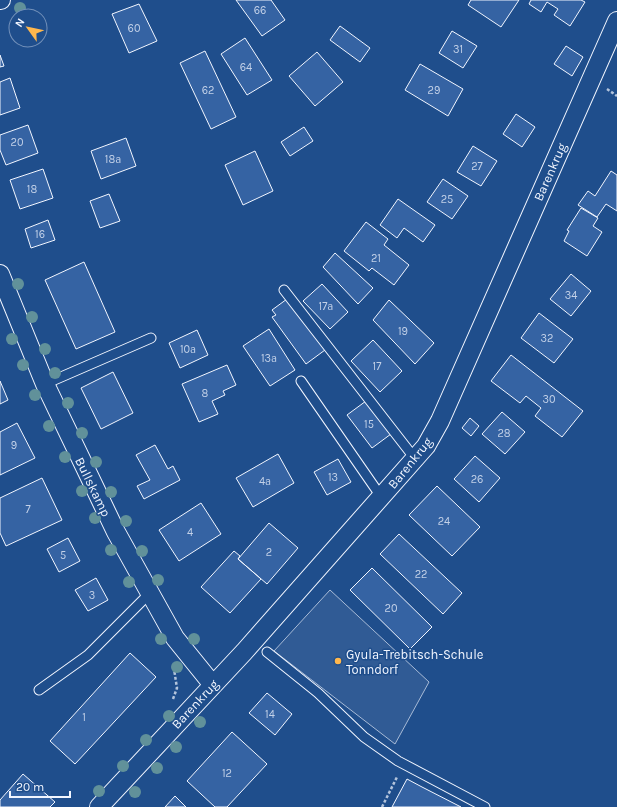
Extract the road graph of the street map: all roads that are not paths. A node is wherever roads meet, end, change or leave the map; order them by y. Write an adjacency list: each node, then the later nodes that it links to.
1 (617, 21): 7 (street, Barenkrug)
2 (0, 274): 6 (street, Bullskamp)
3 (284, 290): 7 (lane)
4 (151, 338): 6 (lane)
5 (301, 381): 8 (lane)
6 (44, 384): 9 (street, Bullskamp)
7 (416, 460): 8 (street, Barenkrug)
8 (382, 498): 11 (street, Barenkrug)
9 (149, 594): 11 (street, Bullskamp); 12 (lane)
10 (267, 652): 14 (lane)
11 (213, 685): 13 (street, Barenkrug)
12 (39, 690)
13 (98, 807)
14 (485, 807)

